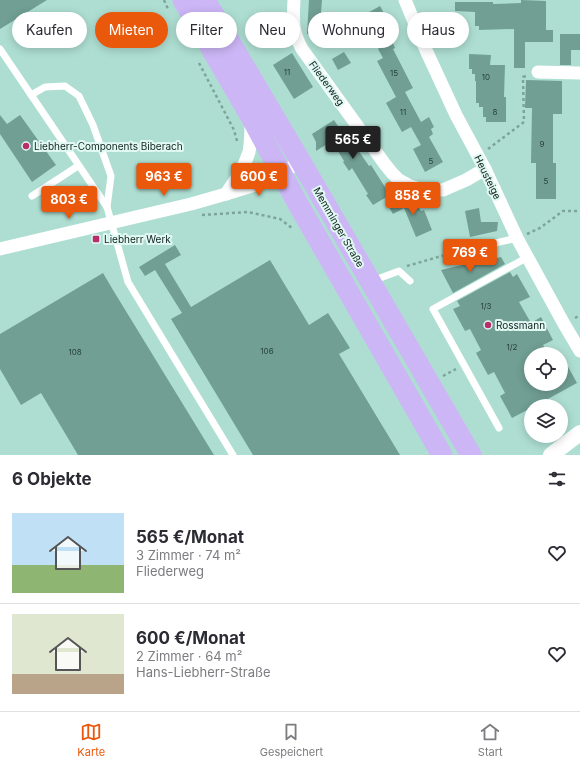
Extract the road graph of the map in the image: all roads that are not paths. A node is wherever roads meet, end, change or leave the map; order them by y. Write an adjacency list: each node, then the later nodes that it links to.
1 (204, 0): 10 (main road, Memminger Straße)
2 (294, 0): 12 (street, Fliederweg)
3 (405, 0): 12 (street, Heusteige)
4 (176, 6): 9 (main road)
5 (0, 49): 8 (lane)
6 (538, 72): 7 (street)
7 (580, 73)
8 (31, 95): 11 (lane); 16 (lane)
9 (251, 117): 13 (main road); 14 (street)
10 (301, 162): 13 (street); 23 (main road, Memminger Straße)
11 (78, 166): 15 (lane); 16 (lane)
12 (485, 169): 18 (street, Heusteige)
13 (281, 173): 14 (street); 28 (main road)
14 (226, 194): 17 (street)
15 (32, 196)
16 (107, 206): 17 (lane)
17 (112, 222): 19 (street); 27 (lane)
18 (517, 238): 20 (lane); 21 (street, Heusteige)
19 (0, 249)
20 (453, 253)
21 (528, 257): 24 (street, Heusteige); 25 (lane)
22 (410, 281): 23 (lane)
23 (371, 282): 29 (main road, Memminger Straße)
24 (580, 351)
25 (499, 428)
26 (580, 433): 30 (street)
27 (232, 455)
28 (442, 455)
29 (471, 455)
30 (551, 455)

